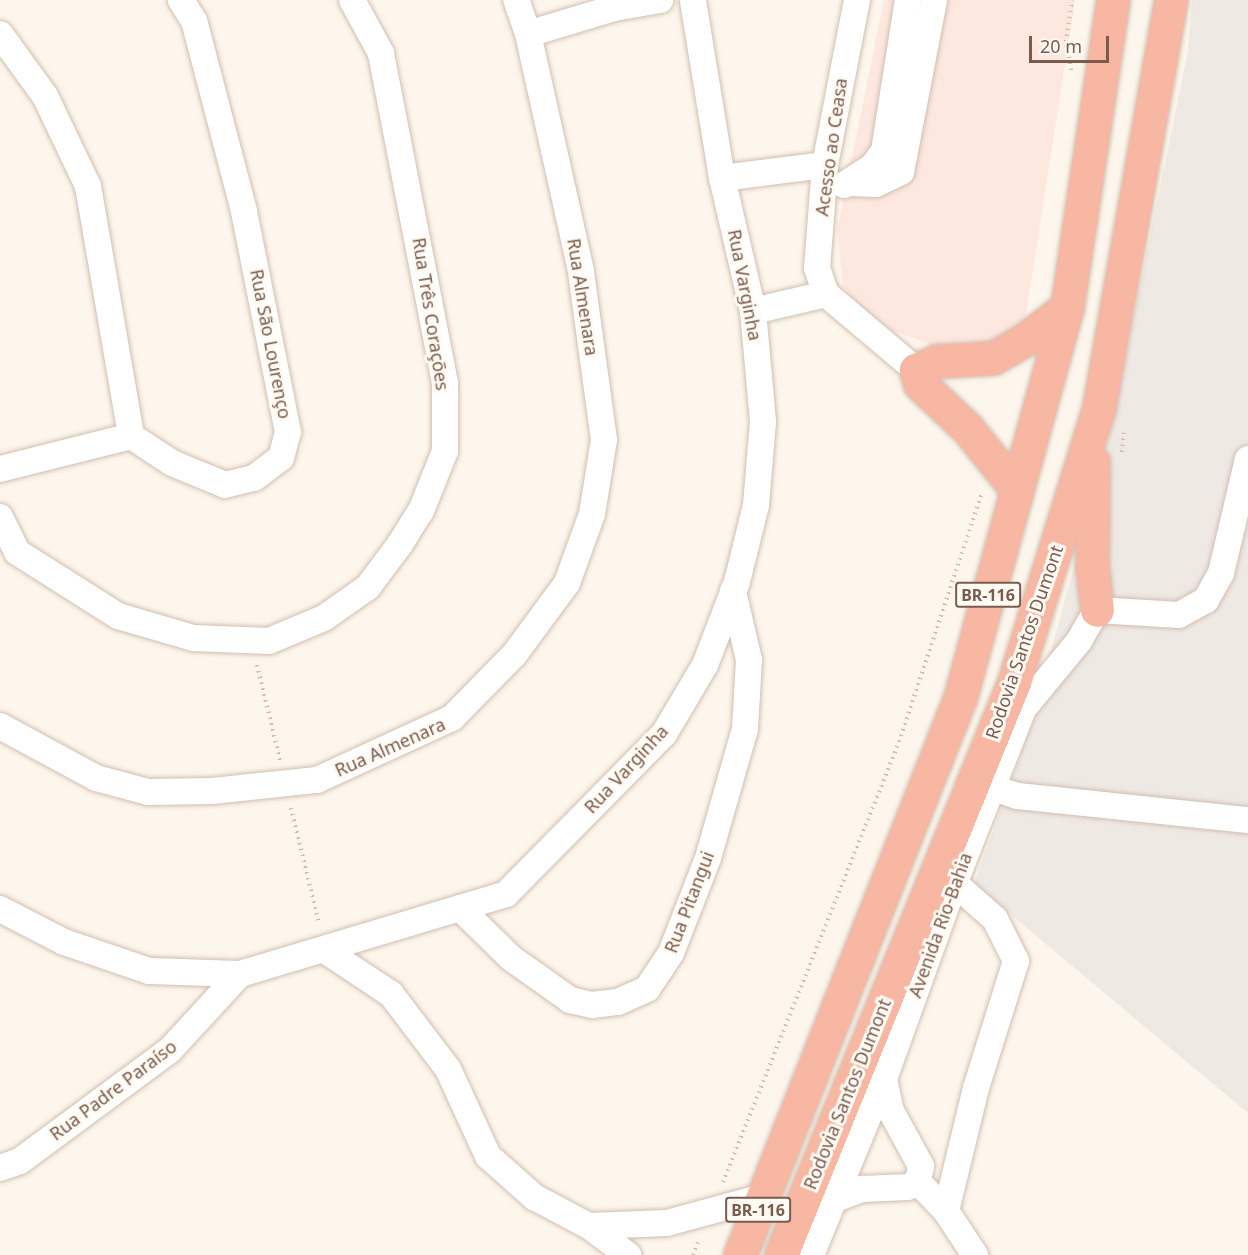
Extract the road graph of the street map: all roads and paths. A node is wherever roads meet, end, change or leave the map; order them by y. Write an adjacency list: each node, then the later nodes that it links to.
1 (181, 0): 25 (street, Rua São Lourenço)
2 (352, 0): 30 (street, Rua Três Corações)
3 (516, 0): 14 (street, Rua Almenara)
4 (660, 0): 12 (street)
5 (693, 0): 17 (street, Rua Varginha)
6 (857, 0): 16 (street, Acesso ao Ceasa)
7 (908, 0): 18 (street)
8 (934, 0): 18 (street)
9 (1072, 0): 15 (path)
10 (1113, 0): 21 (highway, BR-116)
11 (1171, 0): 24 (highway, Rodovia Santos Dumont / BR-116)
12 (613, 4): 14 (street)
13 (0, 34): 25 (street)
14 (528, 34): 33 (street, Rua Almenara)
15 (1072, 75)
16 (825, 165): 17 (street); 19 (street, Acesso ao Ceasa)
17 (722, 178): 22 (street, Rua Varginha)
18 (850, 183): 19 (street)
19 (824, 193): 20 (street, Acesso ao Ceasa)
20 (826, 294): 22 (street); 23 (street)
21 (1067, 307): 23 (highway); 29 (highway, BR-116)
22 (753, 311): 31 (street, Rua Varginha)
23 (916, 370): 26 (highway)
24 (1100, 407): 32 (highway); 34 (highway, Rodovia Santos Dumont / BR-116)
25 (131, 436): 28 (street)
26 (992, 459): 29 (highway); 46 (path)
27 (1248, 459): 32 (street)
28 (0, 470)
29 (1017, 489): 44 (highway, BR-116)
30 (0, 517)
31 (733, 591): 37 (street, Rua Varginha); 37 (street, Rua Pitangui)
32 (1097, 610): 34 (street)
33 (0, 726)
34 (981, 791): 35 (street); 36 (highway, Rodovia Santos Dumont / BR-116)
35 (1248, 820)
36 (947, 876): 41 (street, Avenida Rio-Bahia); 47 (street); 52 (highway, Rodovia Santos Dumont / BR-116)
37 (460, 908): 39 (street, Rua Varginha)
38 (0, 909): 40 (street, Rua Varginha)
39 (326, 951): 40 (street, Rua Varginha); 48 (street)
40 (240, 974): 42 (street, Rua Padre Paraíso)
41 (884, 1079): 43 (street); 45 (street, Avenida Rio-Bahia)
42 (0, 1168)
43 (918, 1182): 45 (street); 47 (street)
44 (763, 1197): 46 (street); 51 (highway, BR-116)
45 (830, 1207): 53 (street, Avenida Rio-Bahia); 54 (street)
46 (711, 1211): 48 (street); 50 (path)
47 (946, 1211): 55 (street)
48 (589, 1226): 49 (street)
49 (628, 1255)
50 (693, 1255)
51 (740, 1255)
52 (781, 1255)
53 (811, 1255)
54 (832, 1255)
55 (975, 1255)

